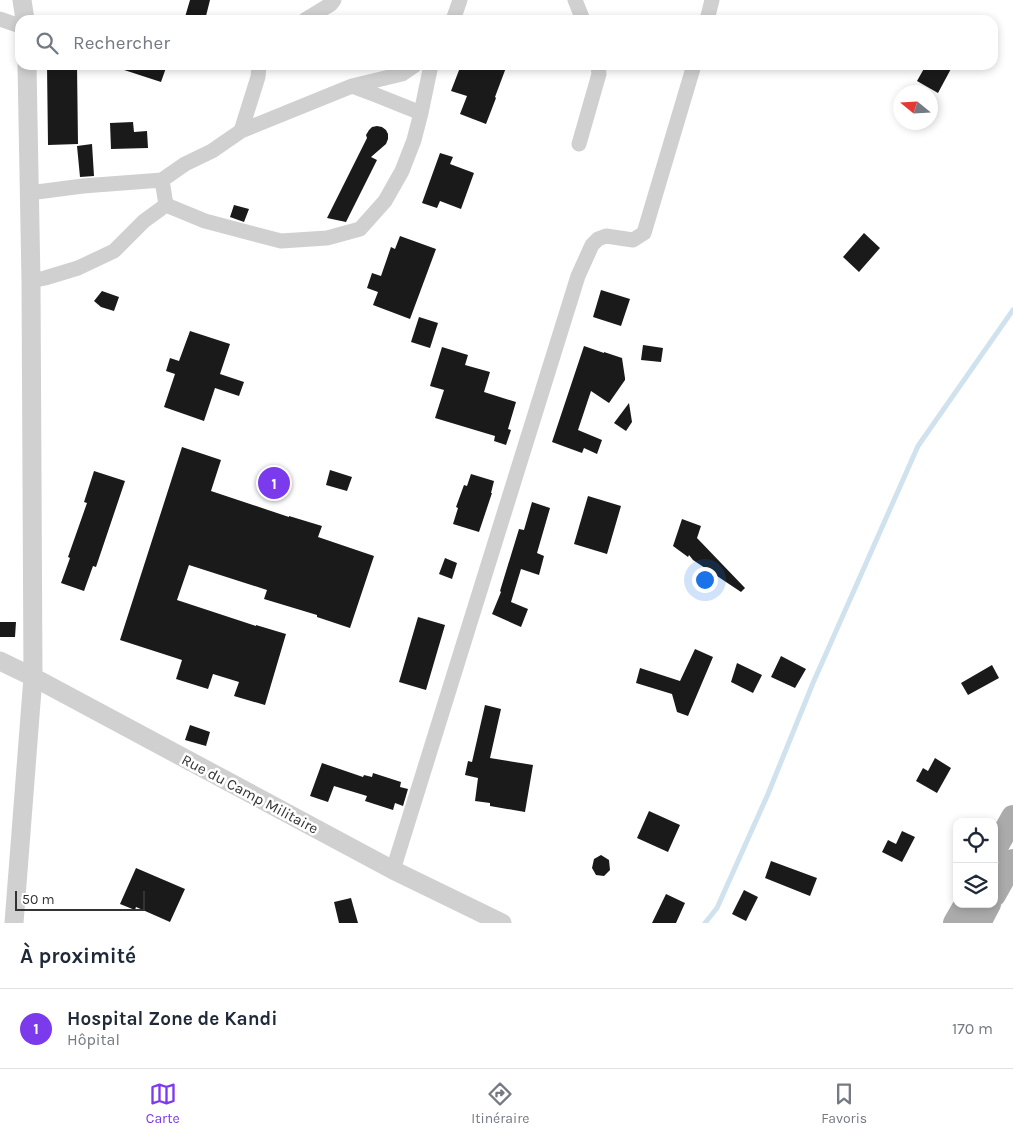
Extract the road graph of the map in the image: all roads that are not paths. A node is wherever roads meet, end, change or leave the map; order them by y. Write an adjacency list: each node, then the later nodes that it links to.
1 (22, 0): 6 (street)
2 (334, 0): 7 (street)
3 (460, 0): 8 (street)
4 (575, 0): 9 (street)
5 (712, 0): 10 (street)
6 (24, 15)
7 (313, 15)
8 (455, 15)
9 (581, 15)
10 (708, 15)
11 (0, 19): 12 (street)
12 (15, 24)
13 (27, 70): 24 (street)
14 (259, 70): 21 (street)
15 (408, 70): 19 (street)
16 (430, 70): 20 (street)
17 (599, 70): 22 (street)
18 (693, 70): 32 (street)
19 (352, 86): 20 (street); 21 (street)
20 (421, 113): 25 (street)
21 (241, 131): 23 (street)
22 (579, 144)
23 (162, 180): 24 (street); 25 (street)
24 (29, 193): 26 (street)
25 (166, 205): 26 (street)
26 (31, 280): 28 (street)
27 (0, 661): 28 (street, Rue du Camp Militaire)
28 (33, 677): 32 (street, Rue du Camp Militaire); 36 (street)
29 (1013, 816): 30 (main road)
30 (998, 844)
31 (1013, 861): 33 (main road)
32 (393, 870): 37 (street, Rue du Camp Militaire)
33 (998, 888)
34 (964, 908): 38 (main road)
35 (987, 908): 39 (main road)
36 (14, 923)
37 (502, 923)
38 (955, 923)
39 (979, 923)

